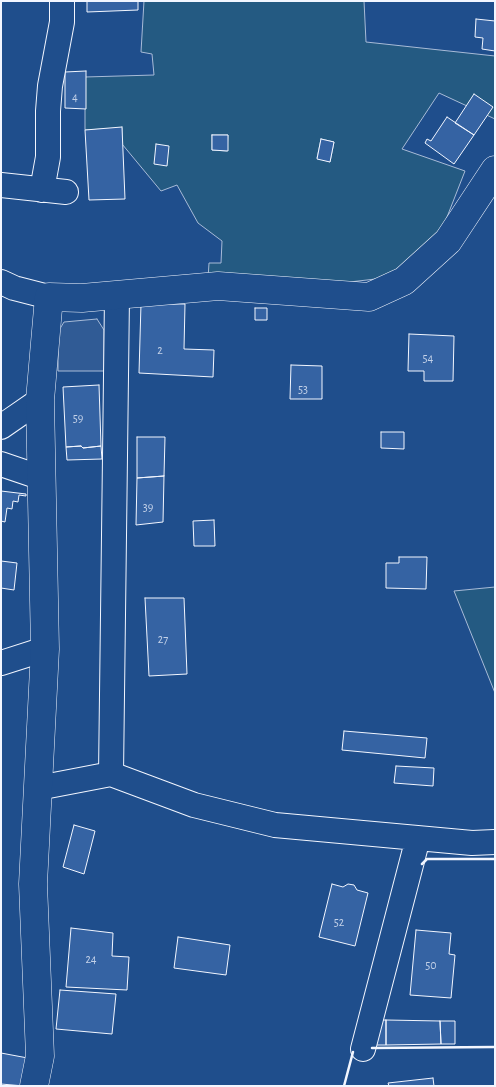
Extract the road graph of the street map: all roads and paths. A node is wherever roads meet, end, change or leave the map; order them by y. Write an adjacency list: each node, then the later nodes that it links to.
1 (62, 1): 4 (street)
2 (495, 170): 7 (street)
3 (1, 186): 4 (street)
4 (42, 190): 5 (street)
5 (66, 192)
6 (1, 282): 8 (street)
7 (117, 296): 8 (street); 15 (street)
8 (48, 297): 9 (street)
9 (40, 400): 10 (street); 12 (street)
10 (1, 427)
11 (1, 464): 12 (street)
12 (42, 478): 13 (street)
13 (45, 649): 14 (street); 16 (street)
14 (1, 662)
15 (111, 774): 16 (street); 17 (street)
16 (38, 788): 20 (street)
17 (418, 838): 18 (street); 19 (street)
18 (495, 842)
19 (363, 1049)
20 (34, 1086)

